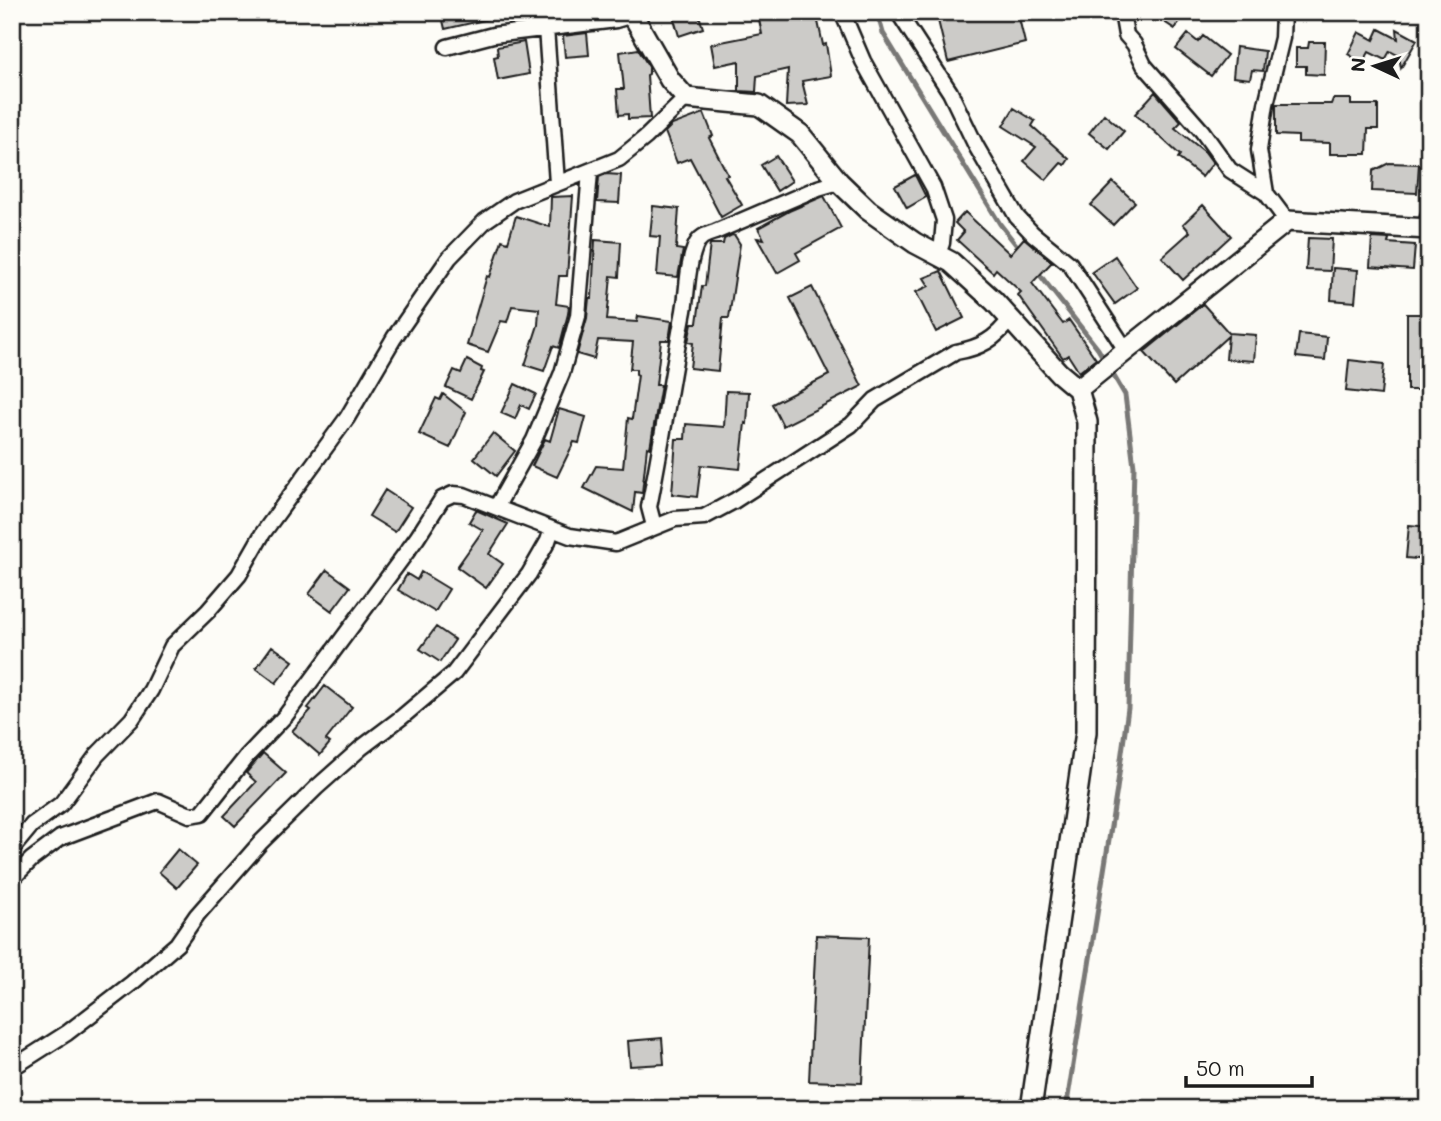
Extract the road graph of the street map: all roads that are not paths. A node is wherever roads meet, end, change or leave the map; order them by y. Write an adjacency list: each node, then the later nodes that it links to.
1 (533, 12): 7 (street)
2 (842, 12): 16 (street)
3 (898, 12): 18 (street)
4 (1122, 12): 13 (street)
5 (1283, 12): 13 (street)
6 (632, 14): 7 (street); 9 (street)
7 (547, 28): 8 (street); 12 (street)
8 (447, 47)
9 (686, 97): 10 (street); 11 (street)
10 (590, 173): 12 (street); 20 (street)
11 (839, 182): 16 (street); 21 (street)
12 (557, 183): 23 (street)
13 (1266, 193): 14 (street)
14 (1287, 221): 15 (street); 18 (street)
15 (1427, 224)
16 (938, 254): 17 (street)
17 (1010, 320): 19 (street); 21 (street)
18 (1121, 354): 19 (street)
19 (1078, 389): 26 (street)
20 (497, 506): 22 (street); 24 (street)
21 (654, 526): 22 (street)
22 (552, 529): 25 (street)
23 (12, 849)
24 (12, 879)
25 (12, 1068)
26 (1031, 1109)

